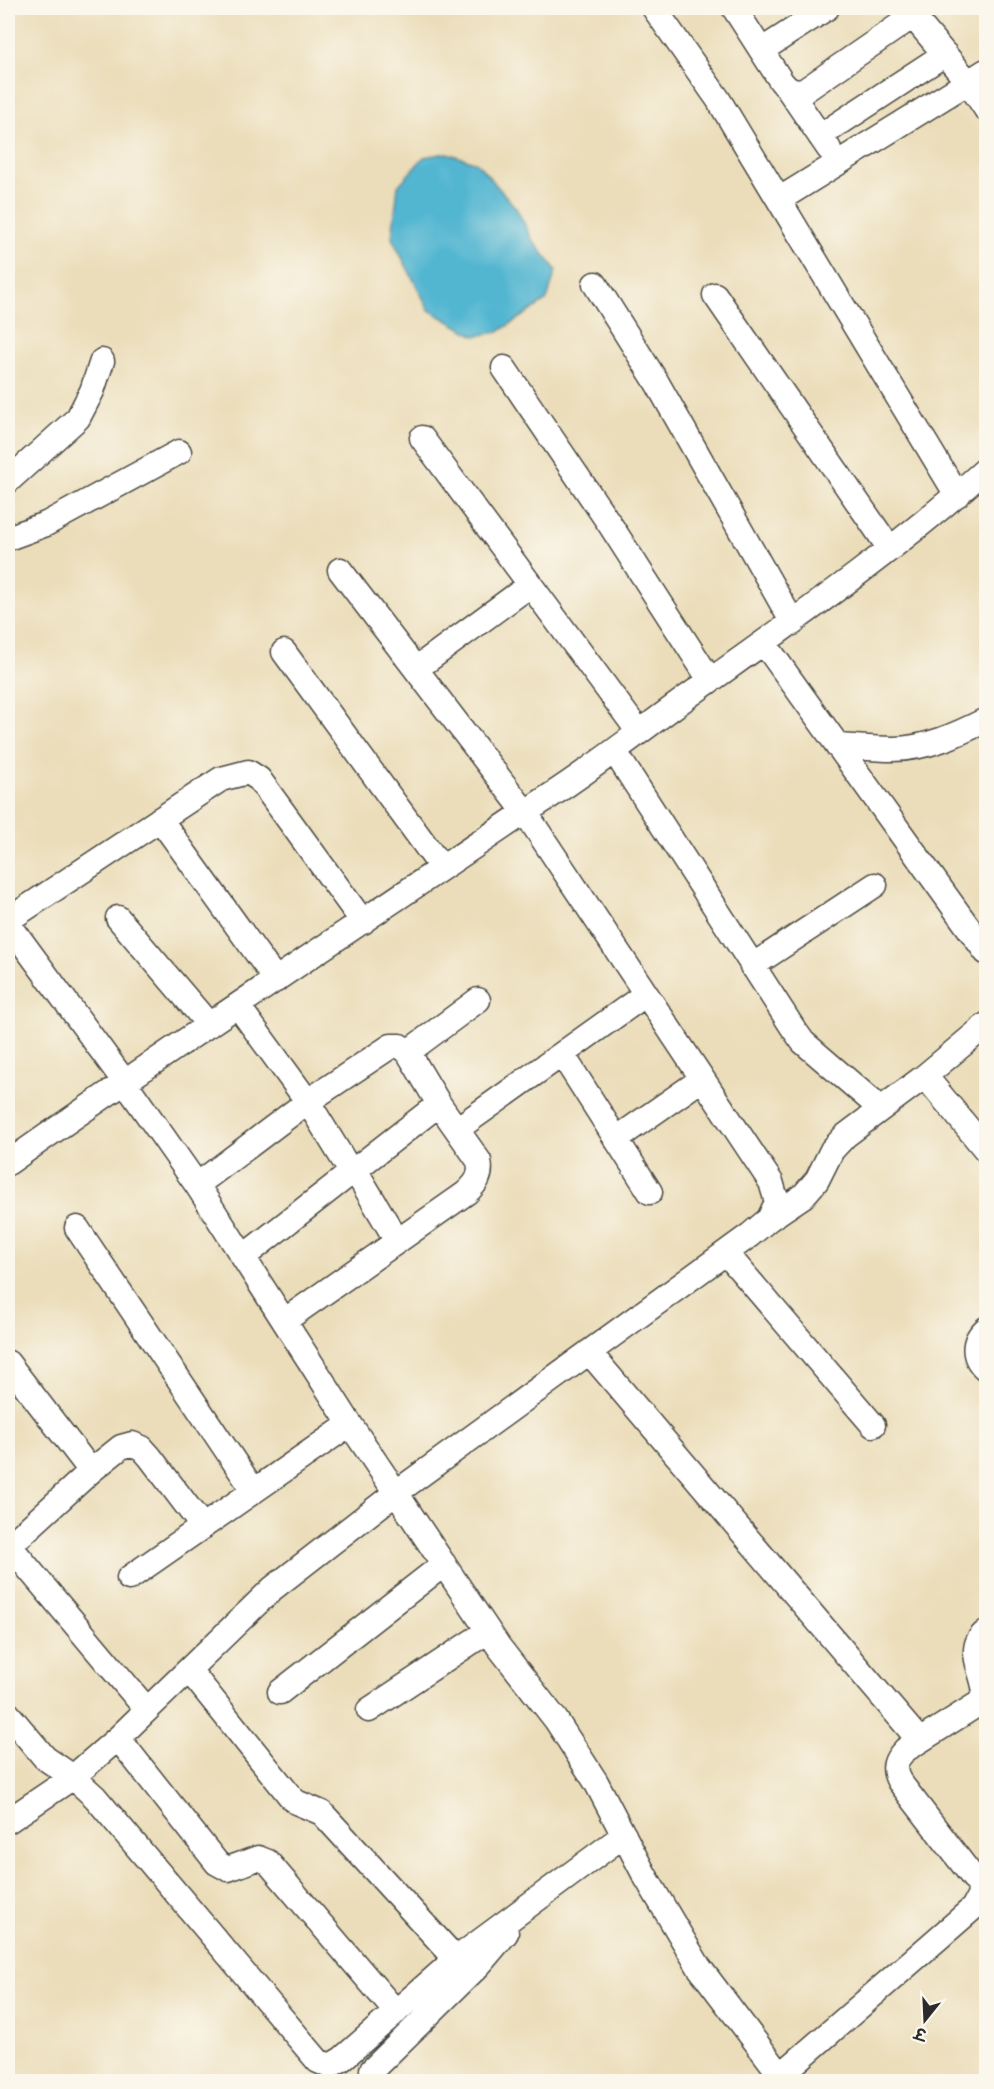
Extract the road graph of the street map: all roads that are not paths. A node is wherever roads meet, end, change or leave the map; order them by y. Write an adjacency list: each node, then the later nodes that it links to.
1 (654, 8): 12 (street)
2 (734, 8): 5 (street)
3 (827, 8): 5 (street)
4 (910, 12): 6 (street); 8 (street)
5 (762, 50): 8 (street)
6 (945, 54): 7 (street); 10 (street)
7 (977, 76): 9 (street); 11 (street)
8 (788, 89): 10 (street)
9 (987, 109)
10 (820, 136): 11 (street)
11 (839, 162): 12 (street)
12 (780, 199): 21 (street)
13 (595, 284): 26 (street)
14 (715, 295): 23 (street)
15 (102, 361): 20 (street)
16 (504, 368): 30 (street)
17 (422, 438): 25 (street)
18 (179, 452): 22 (street)
19 (983, 479): 21 (street)
20 (8, 481)
21 (957, 495): 23 (street)
22 (8, 538)
23 (890, 549): 26 (street)
24 (340, 570): 29 (street)
25 (530, 585): 29 (street); 32 (street)
26 (793, 623): 27 (street)
27 (764, 643): 30 (street); 33 (street)
28 (284, 652): 37 (street)
29 (417, 668): 35 (street)
30 (710, 680): 32 (street)
31 (987, 720): 33 (street)
32 (639, 732): 34 (street)
33 (837, 746): 42 (street)
34 (615, 752): 35 (street); 43 (street)
35 (525, 812): 37 (street); 45 (street)
36 (160, 819): 40 (street); 41 (street); 44 (street)
37 (442, 868): 41 (street)
38 (875, 885): 43 (street)
39 (118, 918): 48 (street)
40 (8, 922): 54 (street)
41 (363, 922): 44 (street)
42 (987, 952)
43 (752, 966): 57 (street)
44 (276, 981): 47 (street)
45 (646, 994): 51 (street); 53 (street)
46 (478, 1000): 50 (street)
47 (238, 1006): 48 (street); 55 (street)
48 (209, 1025): 54 (street)
49 (987, 1025): 52 (street)
50 (408, 1052): 55 (street); 56 (street)
51 (562, 1054): 58 (street); 59 (street)
52 (926, 1076): 57 (street); 60 (street)
53 (702, 1079): 59 (street); 65 (street)
54 (124, 1081): 61 (street); 63 (street)
55 (307, 1102): 62 (street); 63 (street)
56 (439, 1104): 58 (street); 62 (street)
57 (881, 1109): 65 (street)
58 (457, 1129): 67 (street)
59 (616, 1139): 64 (street)
60 (987, 1150)
61 (8, 1162)
62 (355, 1170): 67 (street); 69 (street)
63 (197, 1185): 69 (street)
64 (650, 1192)
65 (769, 1219): 68 (street)
66 (77, 1228): 78 (street)
67 (399, 1240): 70 (street)
68 (726, 1253): 72 (street); 76 (street)
69 (243, 1257): 70 (street)
70 (284, 1321): 75 (street)
71 (987, 1329): 74 (street)
72 (590, 1352): 79 (street); 92 (street)
73 (8, 1363): 77 (street)
74 (987, 1369)
75 (351, 1424): 78 (street); 79 (street)
76 (873, 1425)
77 (91, 1470): 80 (street); 81 (street)
78 (254, 1491): 80 (street)
79 (396, 1492): 82 (street); 86 (street)
80 (203, 1527): 83 (street)
81 (8, 1545): 88 (street)
82 (444, 1564): 84 (street); 87 (street)
83 (129, 1578)
84 (488, 1631): 89 (street); 95 (street)
85 (987, 1632): 92 (street)
86 (189, 1670): 88 (street); 97 (street)
87 (280, 1692)
88 (147, 1710): 91 (street)
89 (369, 1710)
90 (8, 1714): 93 (street)
91 (118, 1738): 93 (street); 98 (street)
92 (919, 1740): 100 (street)
93 (73, 1777): 94 (street); 98 (street)
94 (8, 1821)
95 (624, 1835): 96 (street); 100 (street)
96 (525, 1906): 97 (street); 99 (street)
97 (456, 1959): 98 (street)
98 (396, 2012)
99 (372, 2070)
100 (784, 2078)

